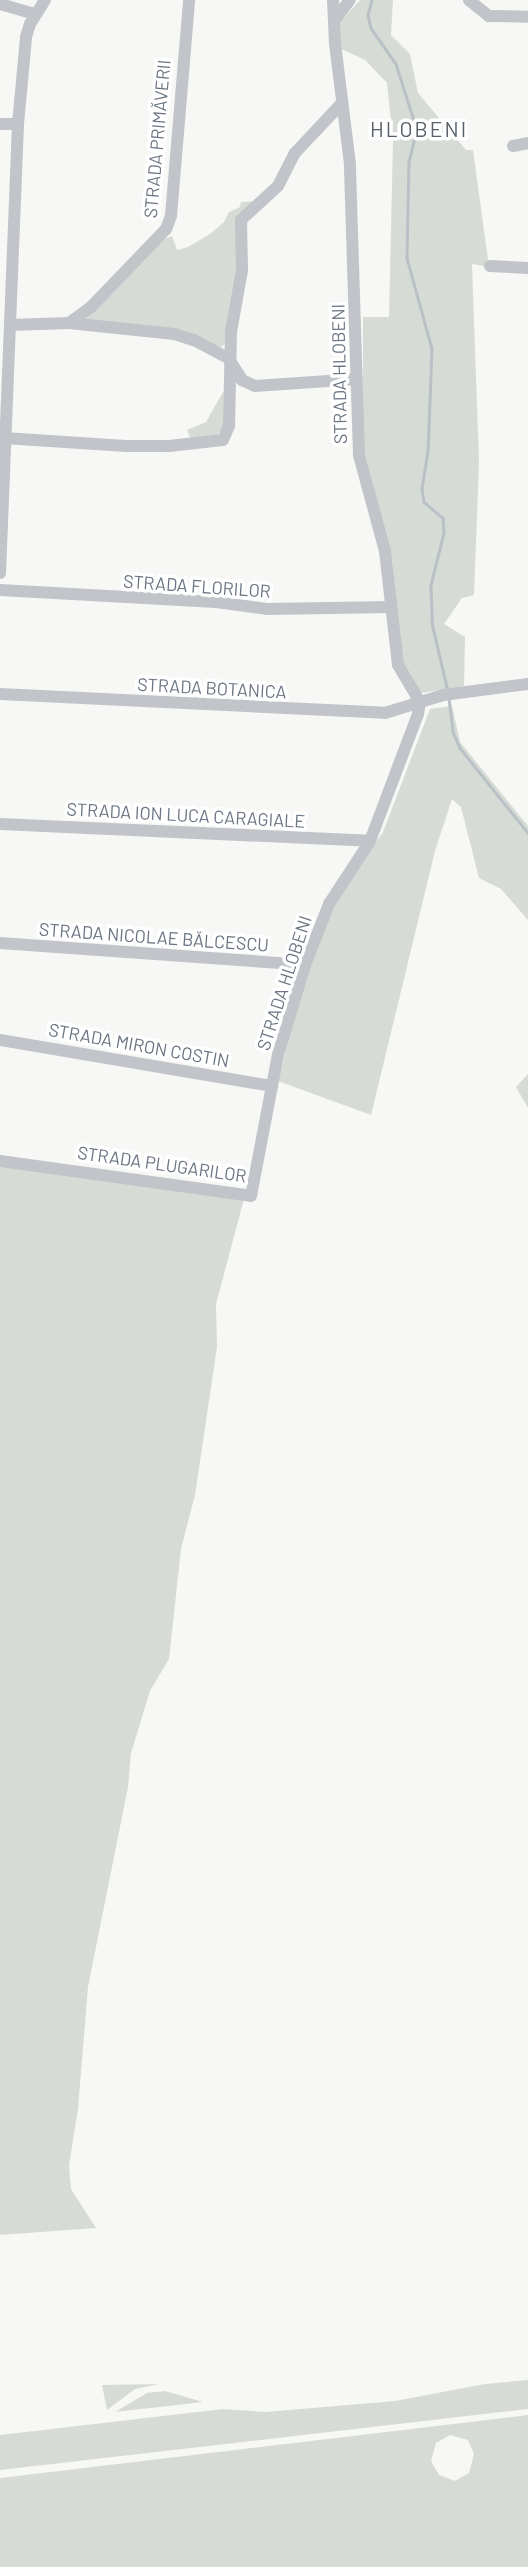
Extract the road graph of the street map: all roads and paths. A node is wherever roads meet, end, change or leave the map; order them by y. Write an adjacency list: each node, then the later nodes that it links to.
1 (45, 0): 7 (street)
2 (189, 0): 19 (street, STRADA PRIMĂVERII)
3 (333, 0): 9 (street, STRADA HLOBENI)
4 (350, 0): 9 (street)
5 (469, 0): 8 (street)
6 (0, 4): 7 (street)
7 (36, 14): 12 (street)
8 (528, 17)
9 (334, 21): 10 (street, STRADA HLOBENI)
10 (341, 104): 21 (street); 23 (street, STRADA HLOBENI)
11 (0, 124): 12 (street)
12 (18, 124): 16 (street)
13 (528, 143): 14 (street)
14 (513, 145)
15 (0, 260): 16 (street)
16 (15, 260): 20 (street)
17 (490, 267): 18 (street)
18 (528, 268)
19 (69, 323): 20 (street); 21 (street)
20 (10, 325): 22 (street)
21 (229, 359): 23 (street); 24 (street)
22 (3, 379): 24 (street)
23 (357, 379): 28 (street, STRADA HLOBENI)
24 (4, 438): 25 (street)
25 (1, 496): 26 (street)
26 (0, 573)
27 (0, 590): 28 (street, STRADA FLORILOR)
28 (391, 607): 31 (street, STRADA HLOBENI)
29 (528, 684): 31 (street, STRADA BOTANICA)
30 (0, 694): 31 (street, STRADA BOTANICA)
31 (420, 702): 33 (street, STRADA HLOBENI)
32 (0, 824): 33 (street, STRADA ION LUCA CARAGIALE)
33 (370, 841): 35 (street, STRADA HLOBENI)
34 (0, 943): 35 (street, STRADA NICOLAE BĂLCESCU)
35 (305, 965): 37 (street, STRADA HLOBENI)
36 (0, 1040): 37 (street, STRADA MIRON COSTIN)
37 (272, 1086): 38 (street, STRADA PLUGARILOR)
38 (0, 1161)

